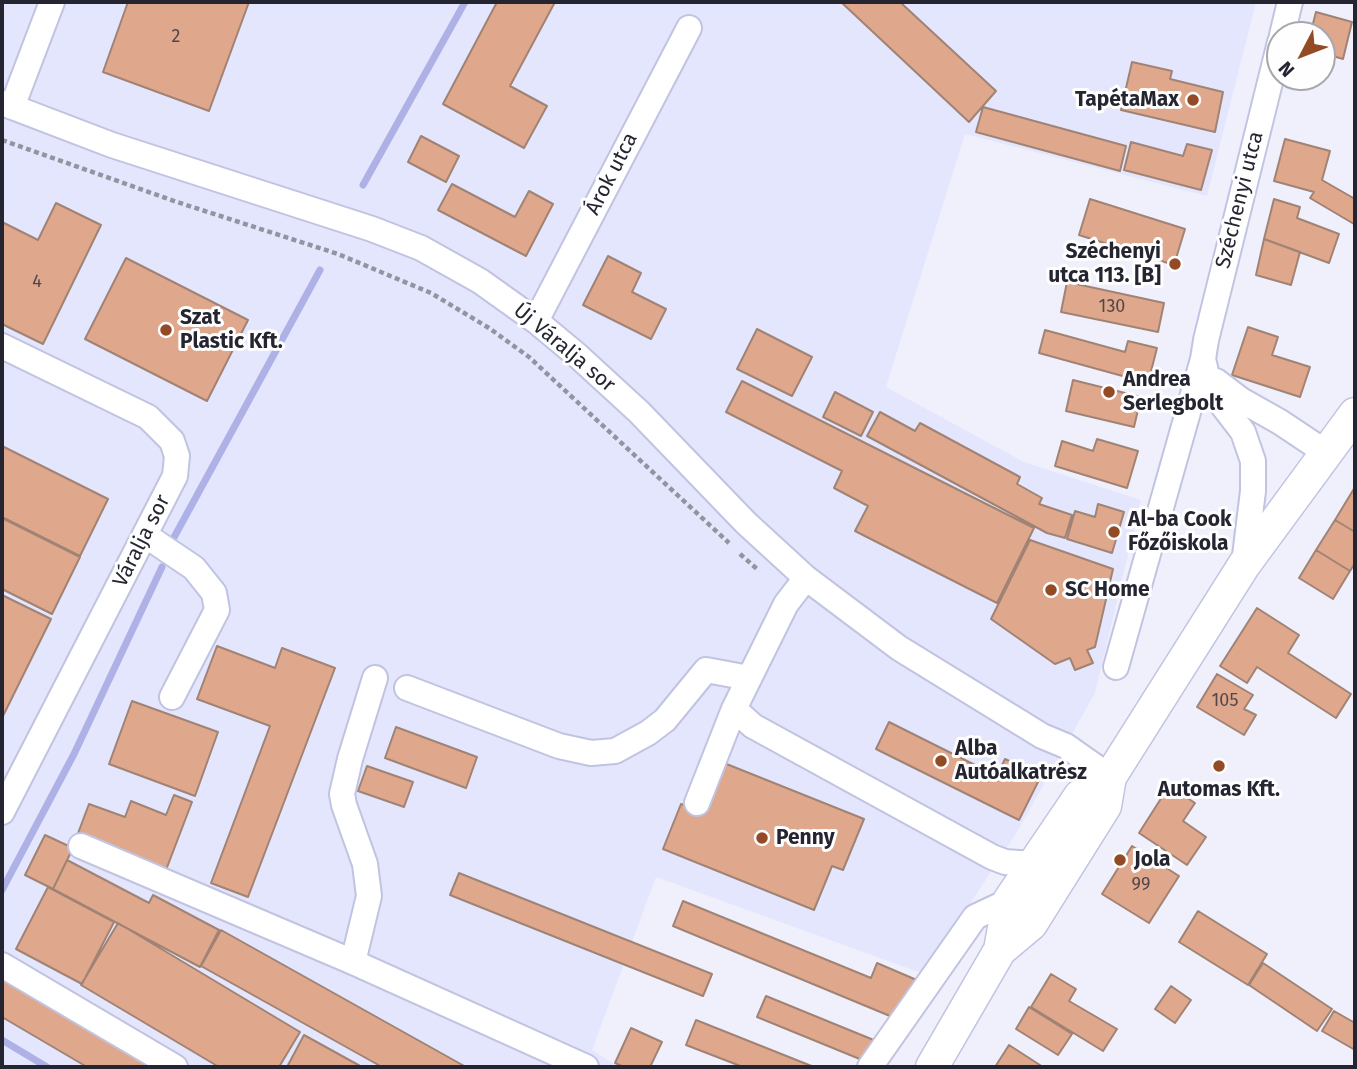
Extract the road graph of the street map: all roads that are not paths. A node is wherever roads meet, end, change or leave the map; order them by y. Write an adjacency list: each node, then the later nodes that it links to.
1 (52, 2): 6 (street)
2 (1290, 2): 3 (street)
3 (1285, 21)
4 (689, 28): 7 (street, Árok utca)
5 (1268, 91): 9 (street, Széchenyi utca)
6 (7, 105): 7 (street, Új Váralja sor)
7 (536, 321): 13 (street, Új Váralja sor)
8 (2, 346): 11 (street, Váralja sor)
9 (1203, 359): 10 (street, Széchenyi utca); 12 (street, Széchenyi utca); 14 (street, Széchenyi utca)
10 (1346, 433): 12 (main road, Széchenyi utca)
11 (145, 535): 18 (street); 22 (street, Váralja sor)
12 (1244, 565): 20 (main road, Széchenyi utca)
13 (806, 578): 16 (street); 20 (street, Új Váralja sor)
14 (1116, 667)
15 (376, 678): 26 (street)
16 (749, 678): 17 (street); 19 (street)
17 (407, 688)
18 (173, 697)
19 (734, 709): 21 (street); 24 (street)
20 (1110, 777): 24 (main road, Széchenyi utca); 25 (main road, Széchenyi utca)
21 (697, 803)
22 (2, 812)
23 (81, 846): 26 (street)
24 (1021, 883): 25 (main road, Széchenyi utca); 30 (street)
25 (1000, 950): 31 (main road, Széchenyi utca)
26 (353, 962): 29 (street)
27 (2, 965): 28 (street)
28 (175, 1067)
29 (586, 1067)
30 (870, 1067)
31 (932, 1067)

